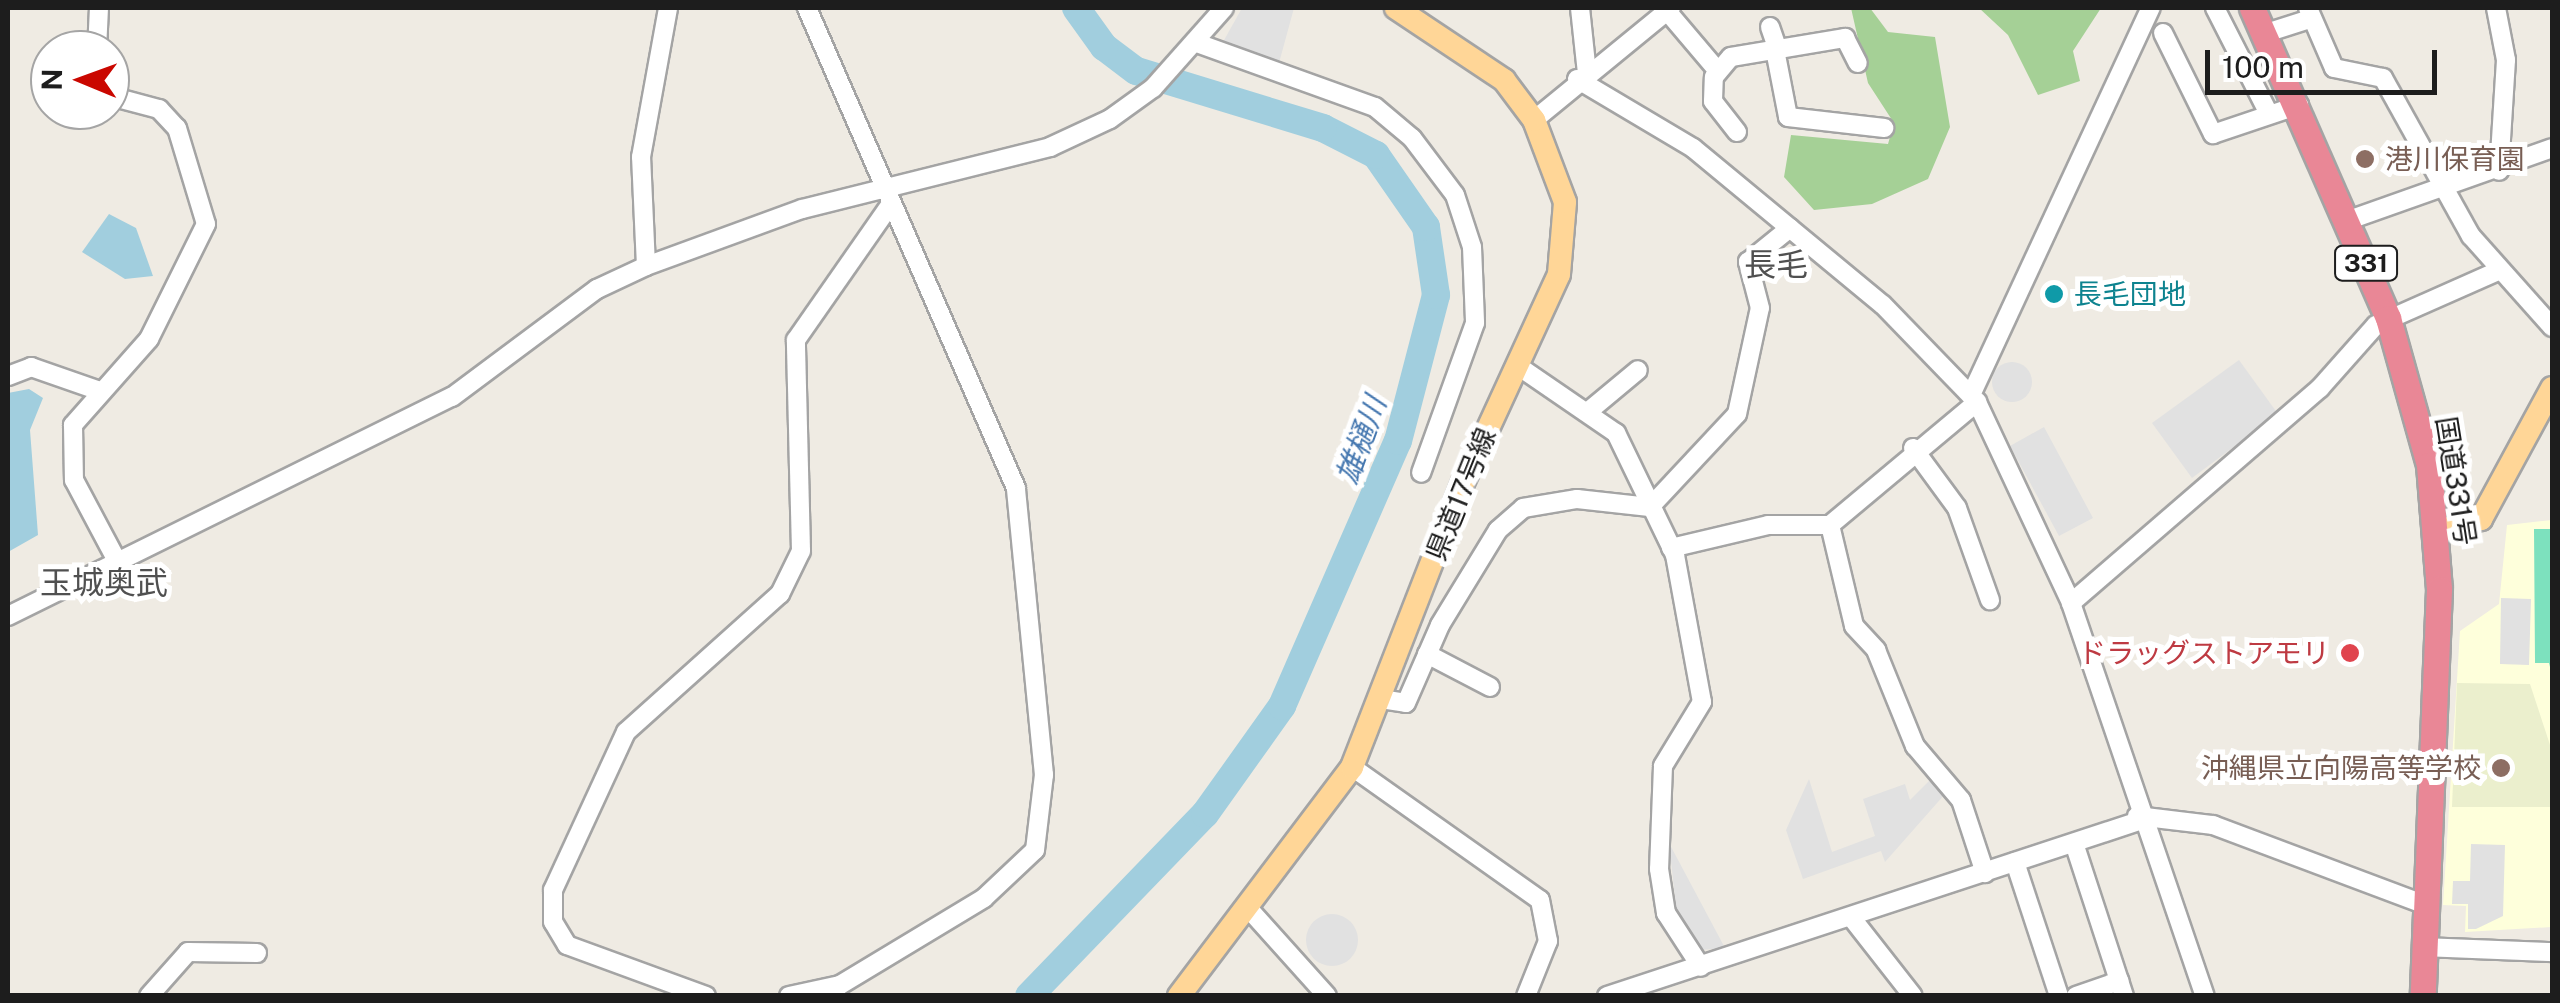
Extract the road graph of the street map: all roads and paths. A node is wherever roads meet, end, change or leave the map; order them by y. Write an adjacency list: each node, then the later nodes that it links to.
1 (668, 8): 32 (street)
2 (807, 8): 29 (street)
3 (1224, 8): 15 (street)
4 (1400, 8): 23 (main road, 県道17号線)
5 (1580, 8): 19 (street)
6 (2151, 8): 41 (street)
7 (2216, 8): 22 (street)
8 (2252, 8): 14 (highway, 国道331号 / 331)
9 (2496, 8): 27 (street)
10 (1669, 9): 18 (street); 19 (street)
11 (2309, 13): 14 (street); 28 (street)
12 (1770, 26): 16 (street)
13 (2163, 33): 22 (street)
14 (2266, 33): 21 (highway, 国道331号 / 331)
15 (1198, 44): 29 (street); 44 (street)
16 (1777, 53): 17 (street); 18 (street); 24 (street)
17 (1858, 63)
18 (1717, 70): 25 (street)
19 (1582, 76): 23 (street); 31 (street)
20 (130, 101): 40 (street)
21 (2298, 105): 22 (street); 30 (highway, 国道331号 / 331)
22 (2269, 114)
23 (1534, 120): 36 (main road, 県道17号線)
24 (1884, 128)
25 (1738, 132)
26 (2552, 148): 27 (street)
27 (2499, 171): 28 (street)
28 (2444, 191): 30 (street); 33 (street)
29 (887, 196): 32 (street); 71 (street); 72 (street)
30 (2349, 220): 34 (highway, 国道331号 / 331)
31 (1790, 228): 41 (street); 45 (street)
32 (646, 266): 49 (street)
33 (2498, 271): 34 (street); 35 (street)
34 (2388, 318): 47 (highway, 国道331号 / 331); 51 (street)
35 (2552, 327)
36 (1518, 366): 42 (street); 55 (main road, 県道17号線)
37 (1638, 370): 42 (street)
38 (8, 376): 40 (street)
39 (2552, 388): 47 (main road)
40 (100, 391): 49 (street)
41 (1974, 399): 43 (street); 51 (street)
42 (1590, 410): 45 (street)
43 (1913, 448): 46 (street); 50 (street)
44 (1421, 473)
45 (1650, 507): 48 (street); 53 (street)
46 (1830, 524): 48 (street); 60 (street)
47 (2438, 532): 61 (highway, 国道331号 / 331)
48 (1671, 548): 67 (street)
49 (117, 562): 52 (street)
50 (1990, 600)
51 (2071, 603): 57 (street)
52 (8, 616)
53 (1427, 654): 54 (street); 55 (street)
54 (1490, 687)
55 (1381, 698): 56 (main road, 県道17号線)
56 (1352, 767): 62 (main road, 県道17号線); 74 (street)
57 (2138, 818): 58 (street); 61 (street); 79 (street)
58 (2074, 842): 59 (street); 68 (street)
59 (2015, 862): 60 (street); 77 (street)
60 (1984, 872): 63 (street)
61 (2426, 905): 64 (highway, 国道331号 / 331)
62 (1248, 908): 69 (main road, 県道17号線); 73 (street)
63 (1852, 917): 67 (street); 76 (street)
64 (2426, 947): 66 (street); 80 (highway, 国道331号 / 331)
65 (258, 952): 70 (street)
66 (2552, 952)
67 (1701, 967): 75 (street)
68 (2121, 988): 78 (street)
69 (1189, 991)
70 (150, 996)
71 (706, 996)
72 (789, 996)
73 (1327, 996)
74 (1526, 996)
75 (1608, 996)
76 (1913, 996)
77 (2059, 996)
78 (2076, 996)
79 (2205, 996)
80 (2423, 996)

